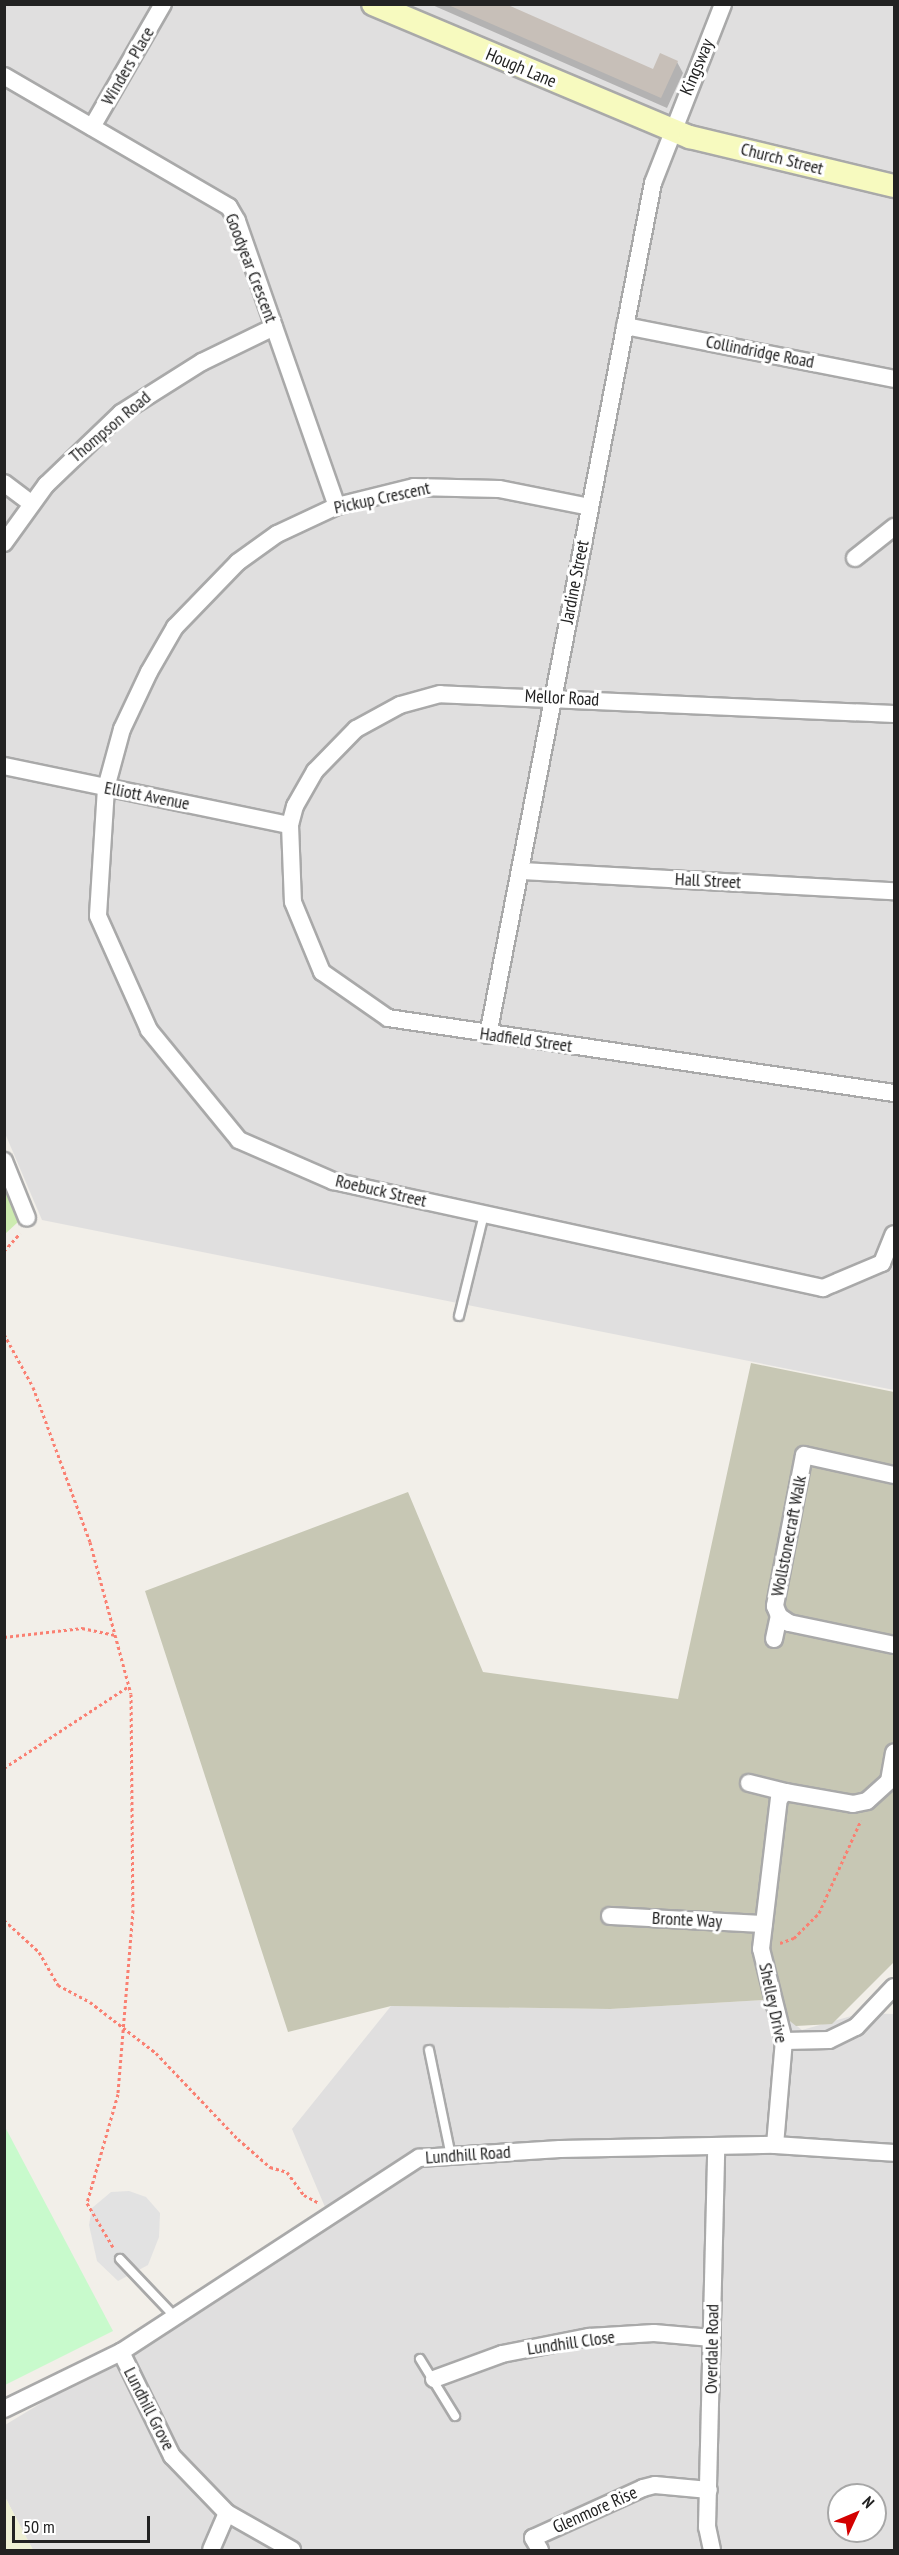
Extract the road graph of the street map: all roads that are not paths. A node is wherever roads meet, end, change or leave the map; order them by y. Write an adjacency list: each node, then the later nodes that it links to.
1 (163, 4): 5 (street, Winders Place)
2 (373, 4): 6 (main road, Hough Lane)
3 (723, 4): 6 (street, Kingsway)
4 (4, 76): 5 (street, Goodyear Crescent)
5 (92, 127): 9 (street, Goodyear Crescent)
6 (670, 130): 7 (main road, Church Street); 8 (street, Jardine Street)
7 (894, 186)
8 (626, 326): 10 (street, Collindridge Road); 14 (street, Jardine Street)
9 (274, 327): 12 (street, Thompson Road); 13 (street, Goodyear Crescent)
10 (894, 379)
11 (4, 483): 12 (street)
12 (31, 503): 16 (street, Thompson Road)
13 (337, 506): 14 (street, Pickup Crescent); 21 (street, Pickup Crescent)
14 (590, 507): 18 (street, Jardine Street)
15 (894, 527): 17 (street)
16 (4, 543)
17 (855, 558)
18 (553, 698): 19 (street, Mellor Road); 22 (street, Mellor Road); 23 (street, Jardine Street)
19 (894, 714)
20 (4, 766): 21 (street, Elliott Avenue)
21 (106, 788): 22 (street, Elliott Avenue); 28 (street, Roebuck Street)
22 (290, 825): 25 (street, Hadfield Street)
23 (521, 871): 24 (street, Hall Street); 25 (street, Jardine Street)
24 (894, 891)
25 (488, 1035): 26 (street, Hadfield Street)
26 (894, 1093)
27 (4, 1161): 29 (street)
28 (484, 1214): 30 (street, Roebuck Street); 31 (lane)
29 (27, 1218)
30 (894, 1234)
31 (459, 1316)
32 (894, 1475): 33 (street, Wollstonecraft Walk)
33 (779, 1616): 34 (street, Wollstonecraft Walk); 35 (street, Wollstonecraft Walk)
34 (774, 1639)
35 (894, 1644)
36 (894, 1752): 38 (street)
37 (749, 1783): 38 (street)
38 (785, 1792): 40 (street, Shelley Drive)
39 (610, 1916): 40 (street, Bronte Way)
40 (764, 1924): 42 (street, Shelley Drive)
41 (894, 1987): 42 (street)
42 (784, 2041): 44 (street, Shelley Drive)
43 (429, 2050): 47 (lane)
44 (775, 2145): 45 (street, Lundhill Road); 46 (street, Lundhill Road)
45 (716, 2148): 47 (street, Lundhill Road); 50 (street, Overdale Road)
46 (894, 2152)
47 (452, 2156): 49 (street, Lundhill Road)
48 (120, 2259): 49 (lane)
49 (174, 2316): 51 (street, Lundhill Road)
50 (712, 2338): 53 (street, Lundhill Close); 56 (street, Overdale Road)
51 (121, 2352): 54 (street, Lundhill Road); 57 (street, Lundhill Grove)
52 (420, 2359): 53 (lane)
53 (434, 2379): 55 (lane)
54 (4, 2409)
55 (455, 2416)
56 (709, 2490): 60 (street, Glenmore Rise); 61 (street, Overdale Road)
57 (227, 2512): 58 (street); 59 (street, Lundhill Grove)
58 (211, 2550)
59 (292, 2550)
60 (540, 2550)
61 (712, 2550)

